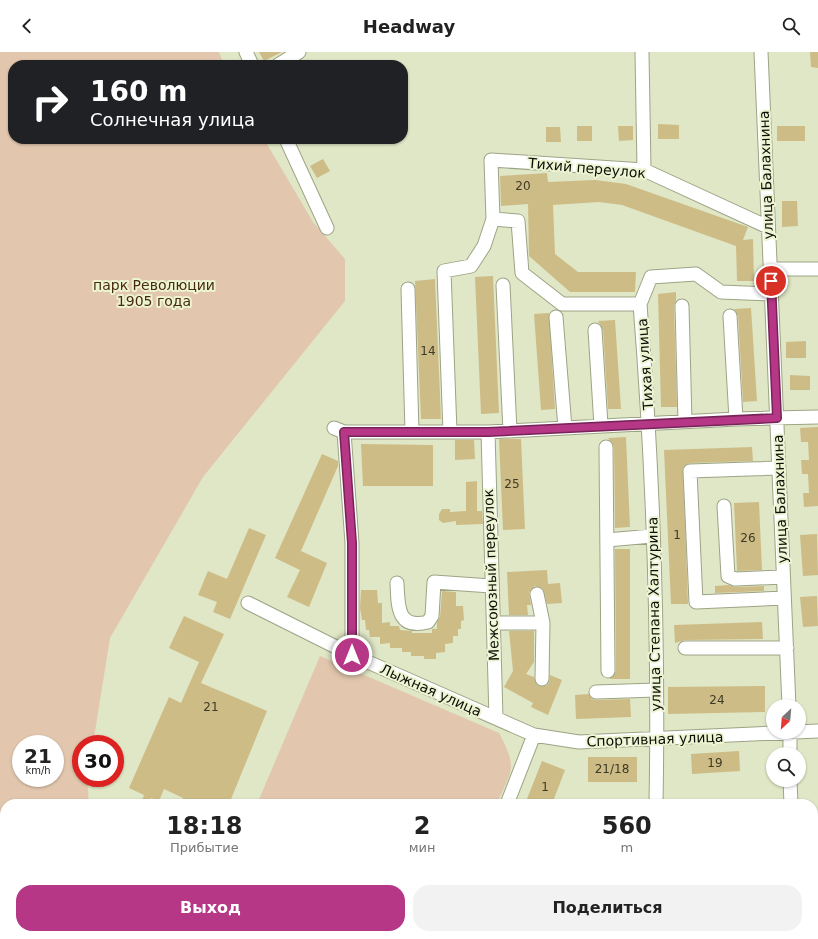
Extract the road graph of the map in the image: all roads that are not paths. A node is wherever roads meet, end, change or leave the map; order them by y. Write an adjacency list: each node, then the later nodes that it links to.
1 (299, 52): 4 (street)
2 (642, 52): 6 (street)
3 (761, 52): 8 (street, улица Балахнина)
4 (286, 60)
5 (288, 144): 9 (street)
6 (644, 170): 7 (street, Тихий переулок); 8 (street, Тихий переулок)
7 (493, 219): 15 (street); 29 (street)
8 (768, 227): 10 (street, улица Балахнина)
9 (327, 228)
10 (770, 269): 11 (street); 14 (street, улица Балахнина)
11 (818, 269)
12 (504, 285): 27 (street)
13 (408, 289): 28 (street)
14 (771, 294): 15 (street); 21 (street, улица Балахнина)
15 (640, 304): 24 (street, Тихая улица)
16 (682, 306): 23 (street)
17 (730, 316): 22 (street)
18 (556, 317): 26 (street)
19 (595, 330): 25 (street)
20 (818, 417): 21 (street)
21 (777, 418): 22 (street); 32 (street, улица Балахнина)
22 (736, 419): 23 (street)
23 (685, 422): 24 (street)
24 (650, 424): 25 (street); 34 (street, улица Степана Халтурина)
25 (601, 426): 26 (street)
26 (565, 428): 27 (street)
27 (510, 431): 30 (street)
28 (412, 432): 29 (street); 46 (street)
29 (450, 432): 30 (street)
30 (488, 432): 38 (street, Межсоюзный переулок)
31 (606, 447): 35 (street)
32 (779, 468): 36 (street, улица Балахнина); 40 (street)
33 (724, 506): 36 (street)
34 (652, 536): 35 (street); 49 (street, улица Степана Халтурина)
35 (607, 540): 47 (street)
36 (783, 577): 40 (street, улица Балахнина)
37 (397, 583): 38 (street)
38 (491, 586): 42 (street, Межсоюзный переулок)
39 (537, 594): 43 (street)
40 (784, 598): 45 (street, улица Балахнина)
41 (248, 602): 46 (street, Лыжная улица)
42 (493, 623): 43 (street); 52 (street, Межсоюзный переулок)
43 (543, 623): 48 (street)
44 (685, 648): 45 (street)
45 (787, 648): 51 (street, улица Балахнина)
46 (352, 655): 52 (street, Лыжная улица)
47 (608, 671)
48 (542, 679)
49 (656, 690): 50 (street); 57 (street, улица Степана Халтурина)
50 (596, 692)
51 (789, 699)
52 (496, 718): 56 (street, Спортивная улица)
53 (806, 731): 54 (street, Спортивная улица)
54 (818, 731)
55 (766, 733): 57 (street, Спортивная улица)
56 (534, 735): 57 (street, Спортивная улица); 59 (street)
57 (657, 738): 60 (street, улица Степана Халтурина)
58 (790, 787): 61 (street)
59 (509, 799)
60 (656, 799)
61 (790, 799)

